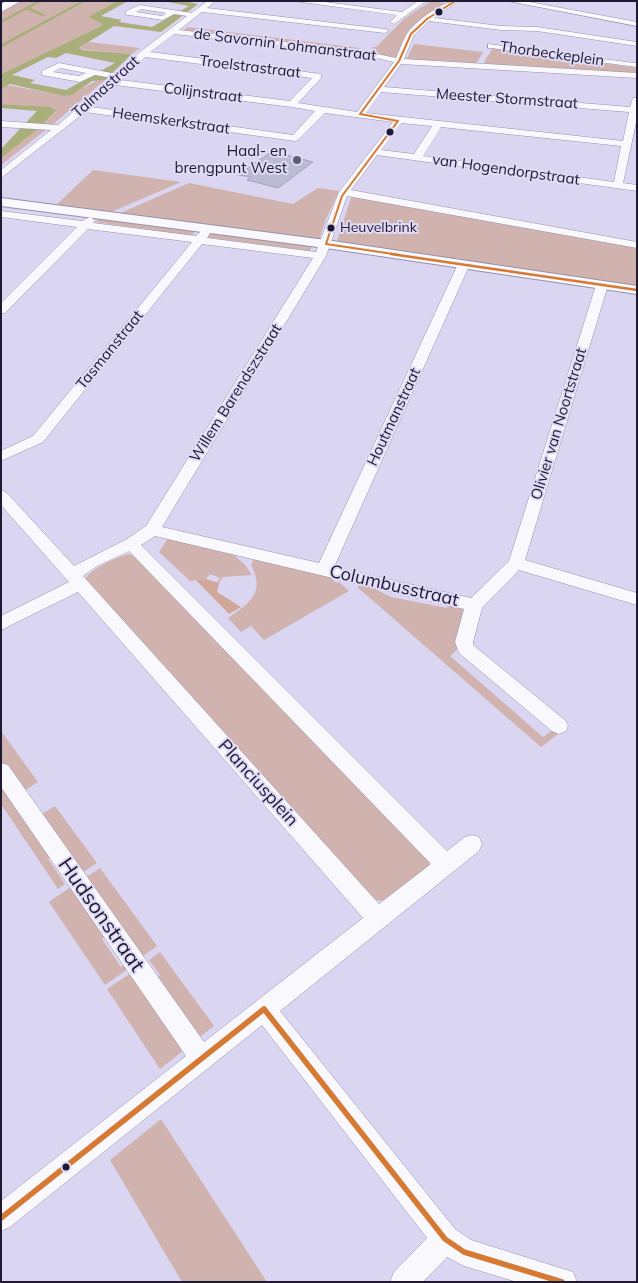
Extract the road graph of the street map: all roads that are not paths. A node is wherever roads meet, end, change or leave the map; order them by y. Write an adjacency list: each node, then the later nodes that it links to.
1 (16, 1): 7 (main road)
2 (212, 1): 9 (street, Talmastraat)
3 (297, 1): 10 (street)
4 (423, 1): 10 (street)
5 (511, 1): 12 (street)
6 (453, 2): 11 (street)
7 (1, 9)
8 (175, 13): 8 (street); 9 (street)
9 (193, 13): 10 (street); 13 (street, Talmastraat)
10 (403, 14)
11 (427, 19): 15 (street); 17 (street)
12 (637, 24)
13 (171, 31): 16 (street, Talmastraat); 17 (street, de Savornin Lohmanstraat)
14 (637, 44): 15 (street)
15 (490, 47): 17 (street, Thorbeckeplein); 18 (street, Thorbeckeplein); 20 (street, Thorbeckeplein)
16 (143, 54): 21 (street, Talmastraat); 24 (street, Troelstrastraat)
17 (399, 61): 22 (street)
18 (637, 66)
19 (96, 72): 21 (street, Colijnstraat)
20 (637, 76)
21 (114, 78): 24 (street, Colijnstraat); 25 (street, Talmastraat)
22 (379, 89): 27 (street, Meester Stormstraat); 28 (street)
23 (637, 98): 27 (street)
24 (292, 104): 26 (street, Colijnstraat)
25 (83, 109): 26 (street, Heemskerkstraat); 33 (street, Talmastraat)
26 (324, 110): 28 (street, Colijnstraat)
27 (634, 110): 35 (street)
28 (360, 114): 29 (street, Colijnstraat)
29 (397, 120): 31 (street, Colijnstraat); 36 (street, Willem Barendszstraat)
30 (1, 124): 32 (street)
31 (438, 124): 35 (street, Colijnstraat); 37 (street)
32 (12, 125): 33 (street); 34 (street)
33 (60, 128): 38 (street, Talmastraat)
34 (1, 133)
35 (627, 144): 39 (street)
36 (375, 152): 37 (street, van Hogendorpstraat); 41 (street, Willem Barendszstraat)
37 (417, 158): 39 (street, van Hogendorpstraat)
38 (1, 175)
39 (618, 185): 40 (street, van Hogendorpstraat)
40 (637, 188)
41 (344, 192): 48 (street); 49 (street, Willem Barendszstraat)
42 (1, 202): 44 (street)
43 (1, 214): 45 (street)
44 (96, 214): 45 (street); 46 (street)
45 (85, 225): 47 (street); 53 (street)
46 (208, 228): 47 (street, Tasmanstraat); 49 (street)
47 (199, 240): 49 (street); 54 (street, Tasmanstraat)
48 (637, 245)
49 (323, 250): 50 (street); 56 (street, Willem Barendszstraat)
50 (464, 264): 51 (street); 59 (street, Houtmanstraat)
51 (602, 285): 52 (street); 58 (street, Olivier van Noortstraat)
52 (637, 290)
53 (1, 310)
54 (1, 457)
55 (1, 495): 60 (street, Planciusplein)
56 (152, 530): 57 (street); 59 (street, Columbusstraat)
57 (131, 544): 60 (street); 67 (street)
58 (516, 563): 61 (street); 62 (street)
59 (324, 570): 62 (street, Columbusstraat)
60 (76, 580): 63 (street); 68 (street, Planciusplein)
61 (637, 599)
62 (474, 605): 64 (street, Columbusstraat)
63 (1, 624)
64 (559, 726)
65 (1, 771): 70 (street, Hudsonstraat)
66 (472, 844): 67 (street)
67 (446, 865): 68 (street)
68 (378, 919): 69 (street)
69 (264, 1009): 70 (street); 72 (street)
70 (202, 1059): 71 (street)
71 (1, 1218)
72 (446, 1239): 73 (street); 74 (street)
73 (404, 1282)
74 (563, 1282)

